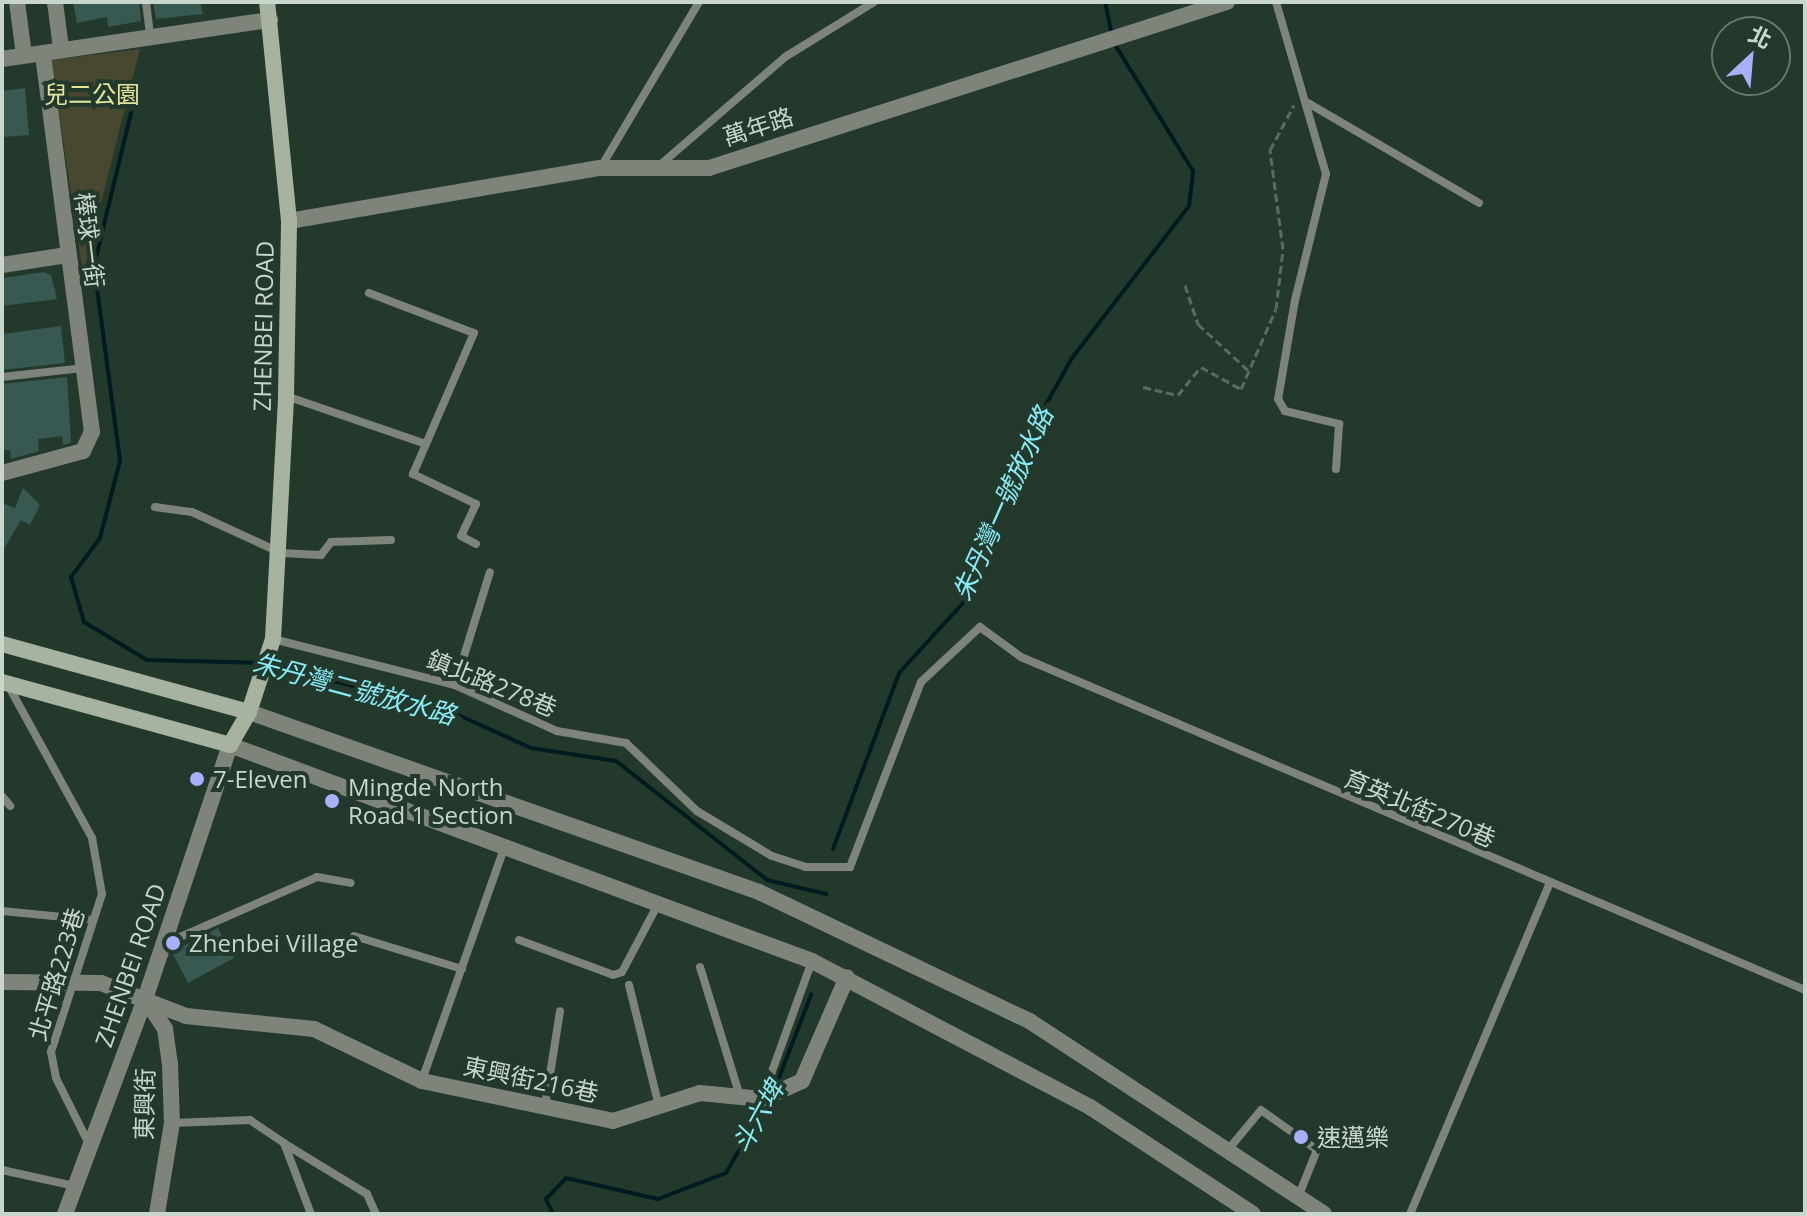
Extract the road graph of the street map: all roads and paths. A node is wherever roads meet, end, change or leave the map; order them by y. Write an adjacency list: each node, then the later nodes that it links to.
1 (17, 2): 14 (street)
2 (55, 2): 12 (street)
3 (146, 2): 11 (lane)
4 (267, 2): 10 (main road, ZHENBEI ROAD)
5 (699, 2): 17 (lane)
6 (874, 2): 18 (lane)
7 (1227, 2): 9 (street, 萬年路)
8 (1276, 2): 16 (lane)
9 (1190, 9): 18 (street, 萬年路)
10 (270, 20): 11 (street); 20 (main road, ZHENBEI ROAD)
11 (150, 34): 12 (street)
12 (61, 48): 13 (street)
13 (43, 53): 14 (street); 21 (street, 棒球一街)
14 (24, 55): 15 (street)
15 (2, 59)
16 (1308, 103): 19 (lane); 26 (path); 31 (lane)
17 (600, 168): 18 (street, 萬年路); 20 (street, 萬年路)
18 (656, 169)
19 (1479, 203)
20 (289, 221): 29 (main road, ZHENBEI ROAD)
21 (67, 255): 22 (street); 25 (street, 棒球一街)
22 (2, 265)
23 (1185, 285): 26 (path)
24 (369, 293): 30 (lane)
25 (83, 368): 27 (lane); 32 (street, 棒球一街)
26 (1249, 370): 28 (path)
27 (2, 377)
28 (1143, 387)
29 (286, 396): 30 (lane); 36 (main road, ZHENBEI ROAD)
30 (426, 444): 35 (lane)
31 (1336, 469)
32 (2, 473)
33 (155, 507): 36 (lane)
34 (391, 540): 36 (lane)
35 (476, 544)
36 (281, 553): 39 (main road, ZHENBEI ROAD)
37 (490, 572): 41 (lane)
38 (2, 644): 42 (main road)
39 (271, 644): 41 (lane, 鎮北路278巷); 42 (main road, ZHENBEI ROAD)
40 (5, 683): 43 (main road); 52 (lane, 北平路223巷)
41 (455, 685): 47 (lane, 鎮北路278巷)
42 (249, 712): 43 (main road, ZHENBEI ROAD); 74 (street)
43 (230, 745): 46 (street); 55 (street, ZHENBEI ROAD)
44 (2, 796): 45 (lane)
45 (10, 806)
46 (504, 848): 50 (street); 58 (lane)
47 (850, 867): 49 (lane, 育英北街270巷)
48 (350, 883): 55 (lane)
49 (1549, 885): 63 (lane, 育英北街270巷); 84 (lane)
50 (659, 901): 54 (lane); 56 (street)
51 (2, 911): 52 (lane)
52 (93, 920): 60 (lane, 北平路223巷)
53 (354, 936): 58 (lane)
54 (519, 940)
55 (163, 944): 64 (street, ZHENBEI ROAD)
56 (812, 961): 59 (street); 68 (lane)
57 (700, 967): 67 (lane)
58 (462, 969): 66 (lane)
59 (847, 977): 68 (street, 東興街216巷); 82 (street)
60 (72, 980): 61 (street, 東興街216巷); 64 (street, 東興街216巷); 73 (lane, 北平路223巷)
61 (2, 982)
62 (629, 985): 70 (lane)
63 (1805, 990)
64 (145, 999): 66 (street, 東興街216巷); 71 (street, 東興街); 73 (street, ZHENBEI ROAD)
65 (560, 1011): 69 (lane)
66 (422, 1081): 69 (street, 東興街216巷)
67 (741, 1097): 68 (street, 東興街216巷); 70 (street, 東興街216巷)
68 (762, 1099)
69 (545, 1106): 70 (street, 東興街216巷)
70 (659, 1106)
71 (172, 1123): 72 (lane); 79 (street, 東興街)
72 (284, 1143): 80 (lane); 81 (lane)
73 (90, 1146): 76 (street, ZHENBEI ROAD)
74 (1227, 1151): 77 (street); 77 (lane)
75 (2, 1170): 76 (lane)
76 (75, 1186): 78 (street, ZHENBEI ROAD)
77 (1299, 1195): 83 (street)
78 (65, 1214)
79 (157, 1214)
80 (311, 1214)
81 (376, 1214)
82 (1253, 1214)
83 (1324, 1214)
84 (1410, 1214)

